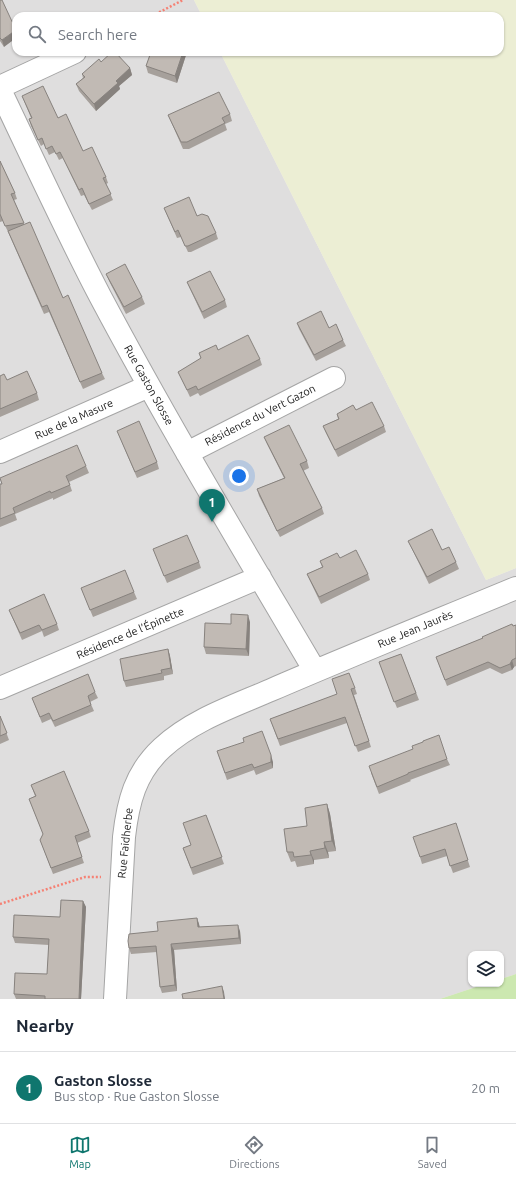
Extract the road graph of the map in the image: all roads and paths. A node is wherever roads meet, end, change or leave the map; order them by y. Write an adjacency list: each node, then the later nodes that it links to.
1 (183, 0): 2 (path)
2 (160, 12)
3 (66, 56): 4 (street)
4 (0, 87)
5 (0, 90): 7 (street, Rue Gaston Slosse)
6 (334, 378): 9 (street, Résidence du Vert Gazon)
7 (149, 386): 8 (street, Rue de la Masure); 9 (street, Rue Gaston Slosse)
8 (0, 452)
9 (187, 452): 10 (street, Rue Gaston Slosse)
10 (260, 577): 12 (street, Rue Gaston Slosse); 13 (street, Résidence de l’Épinette)
11 (516, 588): 12 (street, Rue Jean Jaurès)
12 (315, 671): 14 (street, Rue Faidherbe)
13 (0, 688)
14 (121, 877): 15 (path); 16 (street, Rue Faidherbe)
15 (0, 904)
16 (115, 999)

